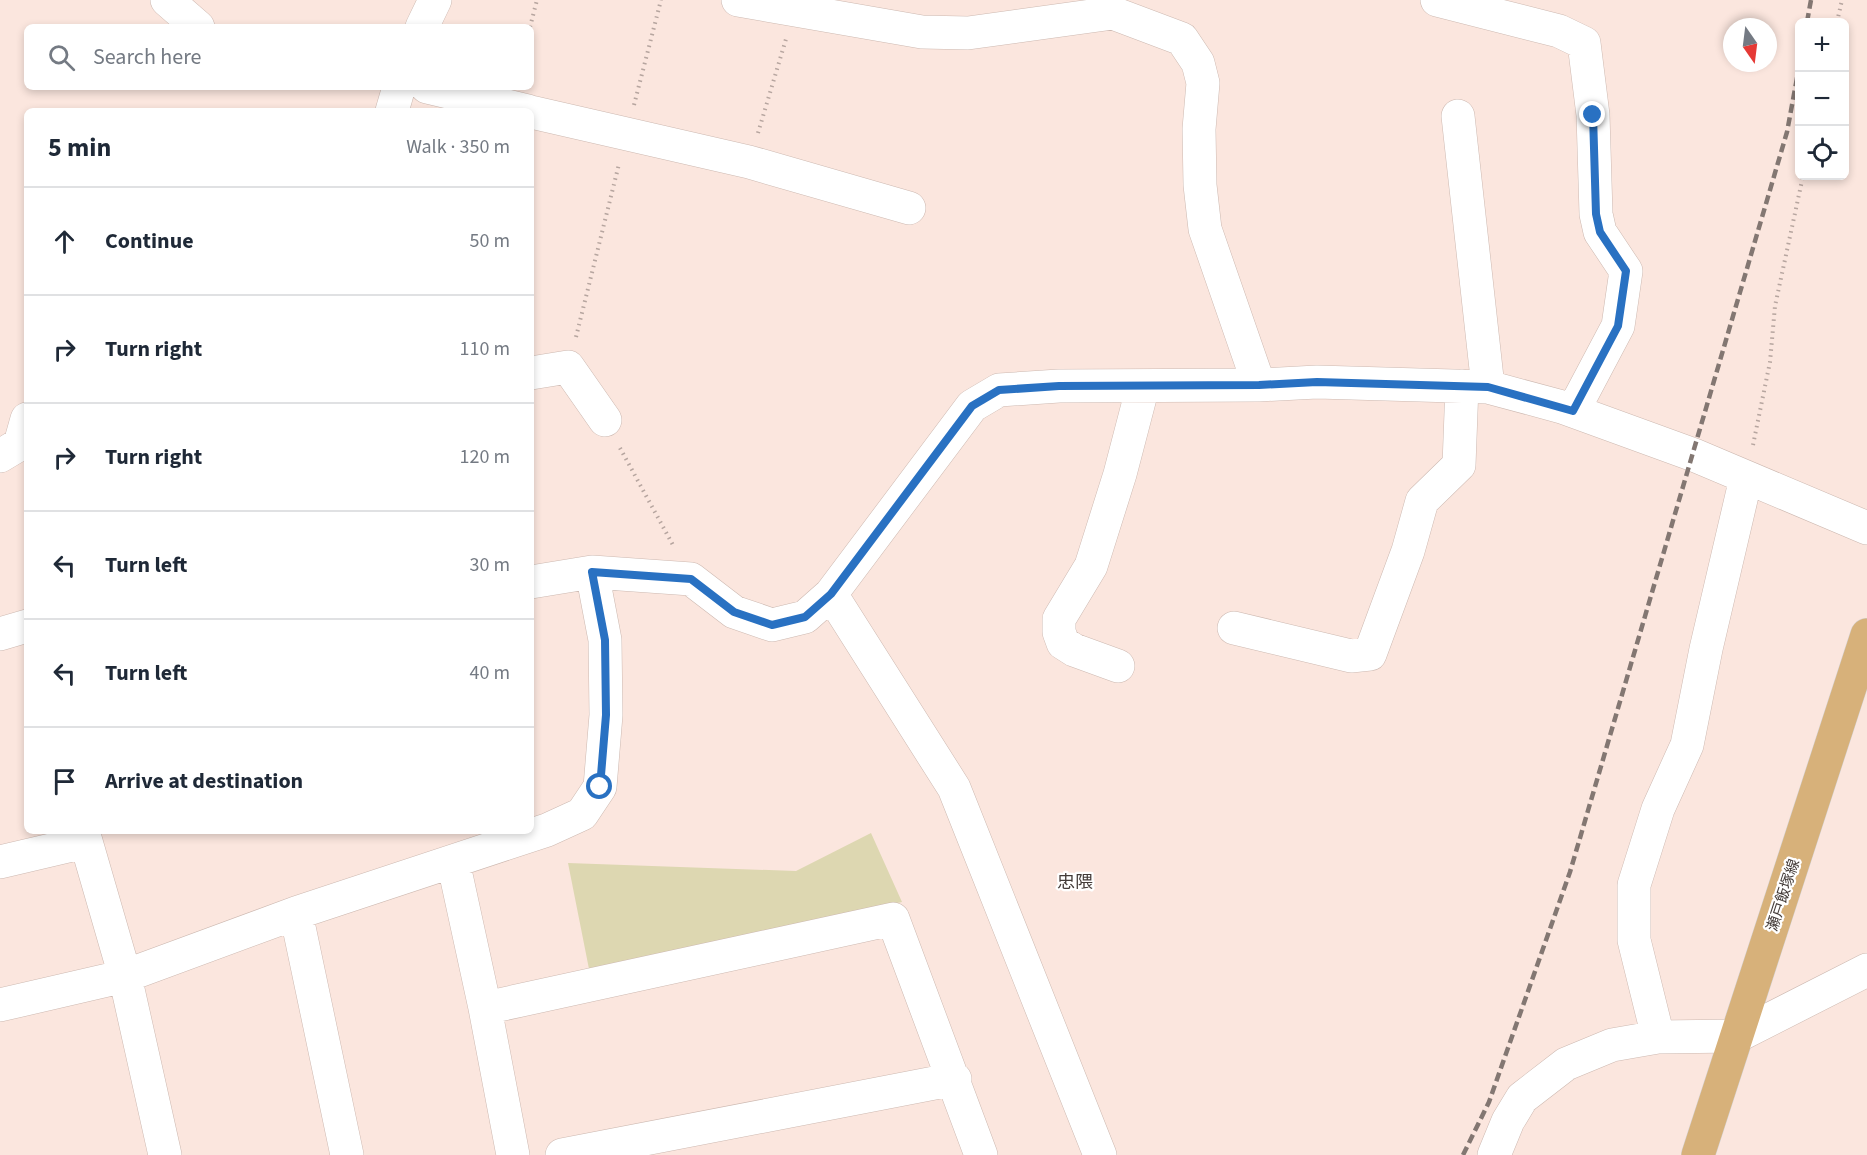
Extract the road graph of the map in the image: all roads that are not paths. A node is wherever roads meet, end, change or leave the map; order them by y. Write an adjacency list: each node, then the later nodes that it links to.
1 (167, 0): 6 (street)
2 (435, 0): 7 (street)
3 (738, 0): 5 (street)
4 (1437, 0): 19 (street)
5 (1116, 6): 16 (street)
6 (195, 24)
7 (423, 24)
8 (398, 90): 10 (street)
9 (440, 90): 11 (street)
10 (393, 108)
11 (517, 108)
12 (534, 112): 14 (street)
13 (1458, 116): 18 (street)
14 (909, 208)
15 (534, 373): 20 (street)
16 (1259, 385): 17 (street); 18 (street)
17 (1143, 386): 27 (street); 32 (street)
18 (1475, 386): 19 (street); 29 (street)
19 (1573, 411): 23 (street)
20 (605, 420)
21 (24, 432): 22 (street)
22 (0, 456)
23 (1746, 478): 24 (street); 42 (street)
24 (1867, 528)
25 (592, 572): 26 (street); 27 (street); 34 (street)
26 (534, 582)
27 (831, 594): 49 (street)
28 (24, 627): 30 (street)
29 (1234, 628)
30 (0, 634)
31 (1867, 635): 41 (main road, 瀬戸飯塚線)
32 (1118, 666)
33 (84, 837): 35 (street); 38 (street)
34 (453, 861): 36 (street); 40 (street)
35 (0, 862)
36 (297, 913): 38 (street); 45 (street)
37 (1867, 970): 41 (street)
38 (125, 976): 39 (street); 44 (street)
39 (0, 1005)
40 (485, 1008): 43 (street); 46 (street)
41 (1737, 1035): 42 (street); 51 (main road, 瀬戸飯塚線)
42 (1658, 1036): 50 (street)
43 (955, 1079): 47 (street); 48 (street)
44 (165, 1155)
45 (347, 1155)
46 (513, 1155)
47 (562, 1155)
48 (981, 1155)
49 (1100, 1155)
50 (1494, 1155)
51 (1698, 1155)

